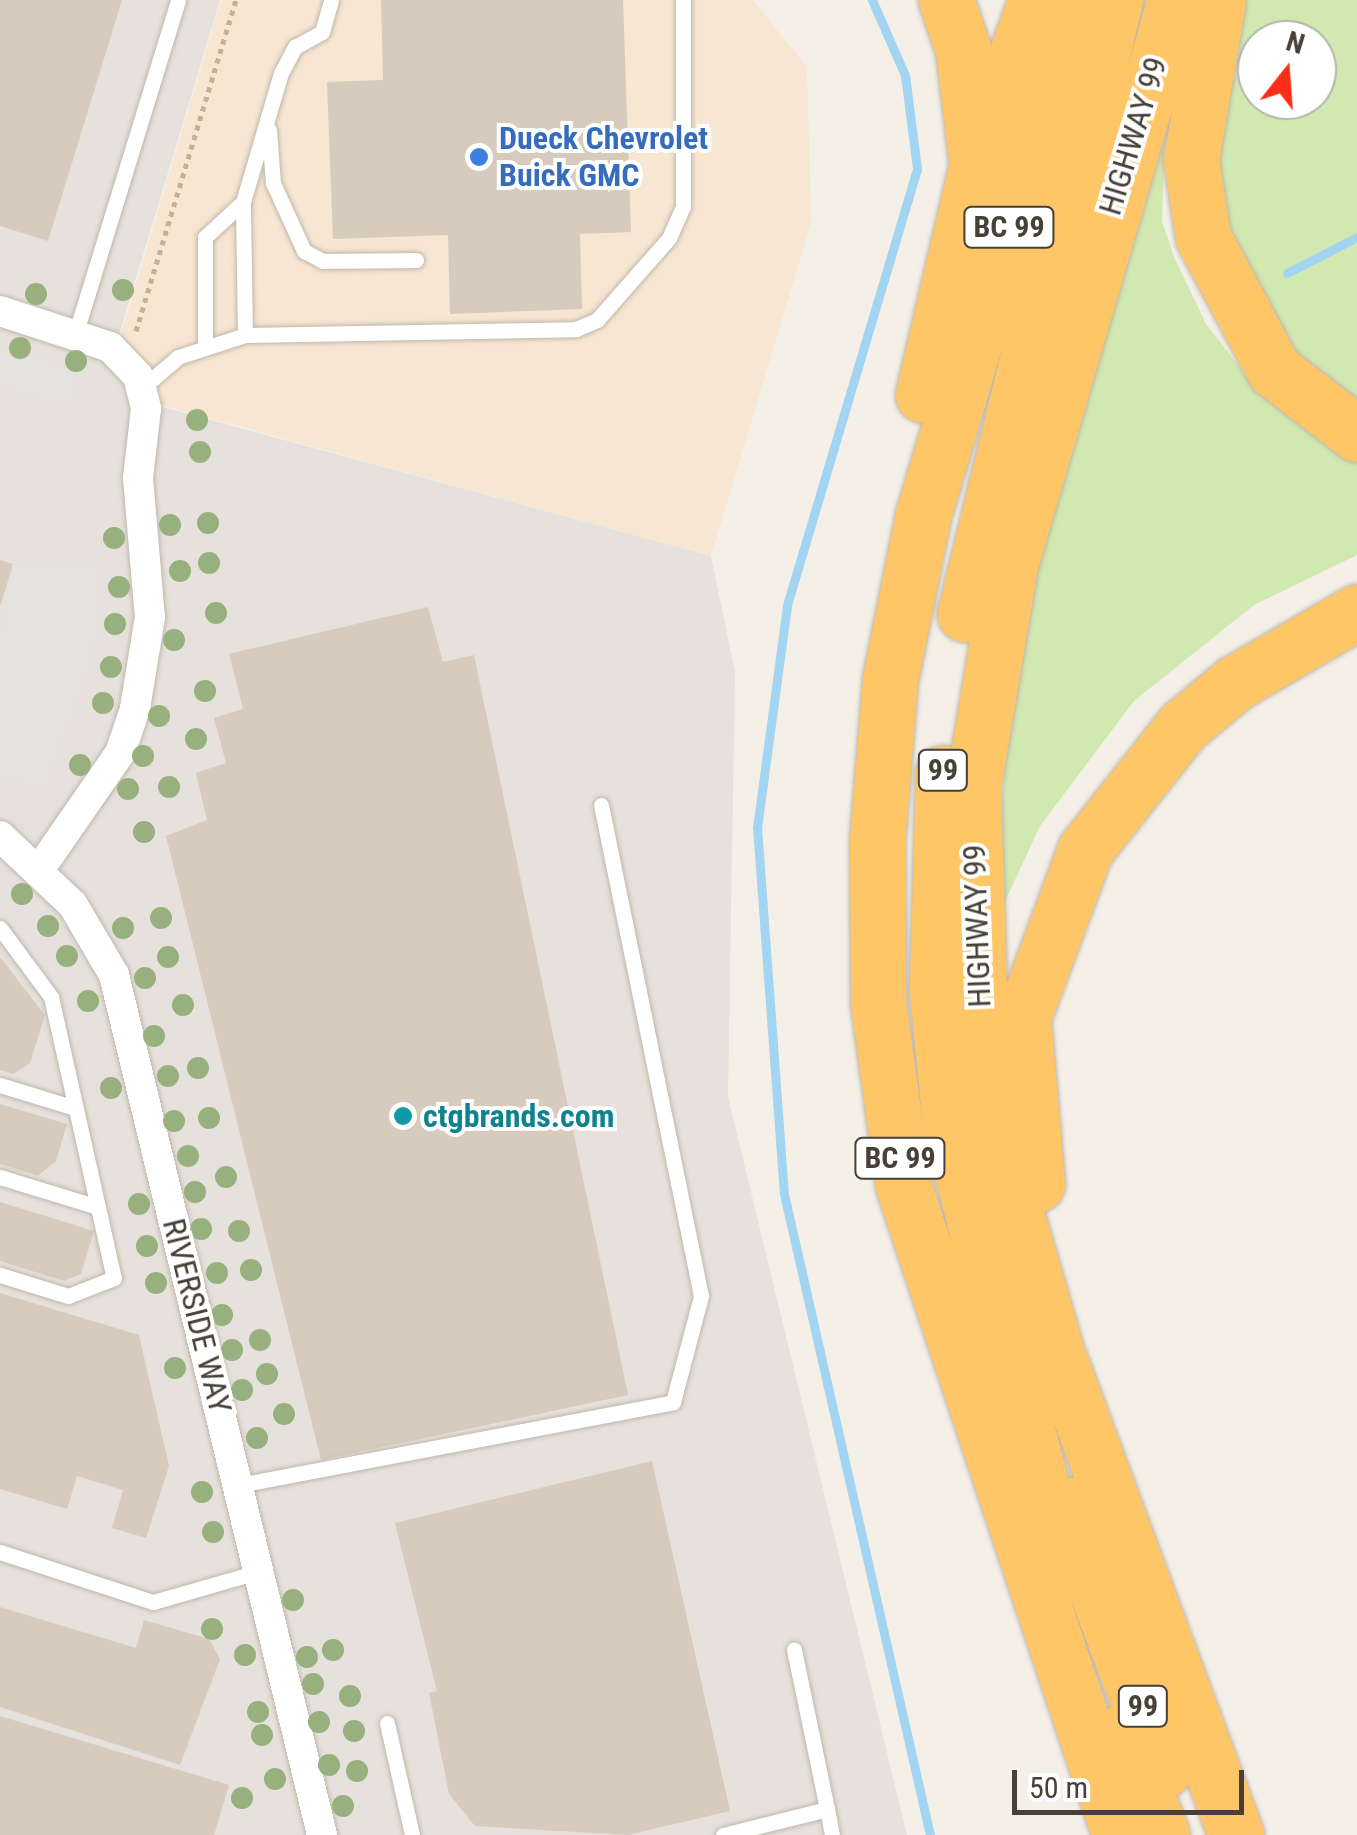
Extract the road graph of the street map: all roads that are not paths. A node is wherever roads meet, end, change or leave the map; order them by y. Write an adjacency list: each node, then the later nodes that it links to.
1 (178, 0): 17 (lane)
2 (331, 0): 11 (lane)
3 (683, 0): 18 (lane)
4 (946, 0): 12 (highway)
5 (1036, 0): 12 (highway)
6 (1076, 0): 22 (highway, BC 99)
7 (1115, 0): 13 (highway, 99)
8 (1133, 0): 13 (highway, 99)
9 (1175, 0): 33 (highway, HIGHWAY 99 / BC 99)
10 (1218, 0): 21 (highway)
11 (268, 116): 14 (lane); 15 (lane)
12 (977, 164): 22 (highway)
13 (1069, 183): 34 (highway, 99)
14 (243, 202): 18 (lane); 19 (lane)
15 (416, 260)
16 (0, 311): 17 (street)
17 (76, 332): 20 (street)
18 (245, 335): 19 (lane)
19 (205, 348): 20 (lane)
20 (135, 376): 26 (street)
21 (1357, 434)
22 (942, 453): 45 (highway, BC 99)
23 (1357, 612): 33 (highway)
24 (602, 804): 35 (lane)
25 (0, 836): 26 (street, RIVERSIDE WAY)
26 (40, 867): 35 (street, RIVERSIDE WAY)
27 (0, 928): 29 (lane)
28 (0, 1085): 29 (lane)
29 (76, 1108): 31 (lane)
30 (0, 1178): 31 (lane)
31 (98, 1207): 32 (lane)
32 (0, 1275)
33 (1055, 1348): 48 (highway, HIGHWAY 99 / BC 99)
34 (1004, 1364): 46 (highway, 99); 47 (highway, 99)
35 (239, 1485): 37 (street, RIVERSIDE WAY)
36 (0, 1552): 37 (lane)
37 (261, 1572): 41 (street, RIVERSIDE WAY)
38 (794, 1649): 40 (lane)
39 (387, 1723): 42 (lane)
40 (827, 1809): 43 (lane); 44 (lane)
41 (322, 1835)
42 (412, 1835)
43 (722, 1835)
44 (832, 1835)
45 (1120, 1835)
46 (1162, 1835)
47 (1190, 1835)
48 (1236, 1835)

